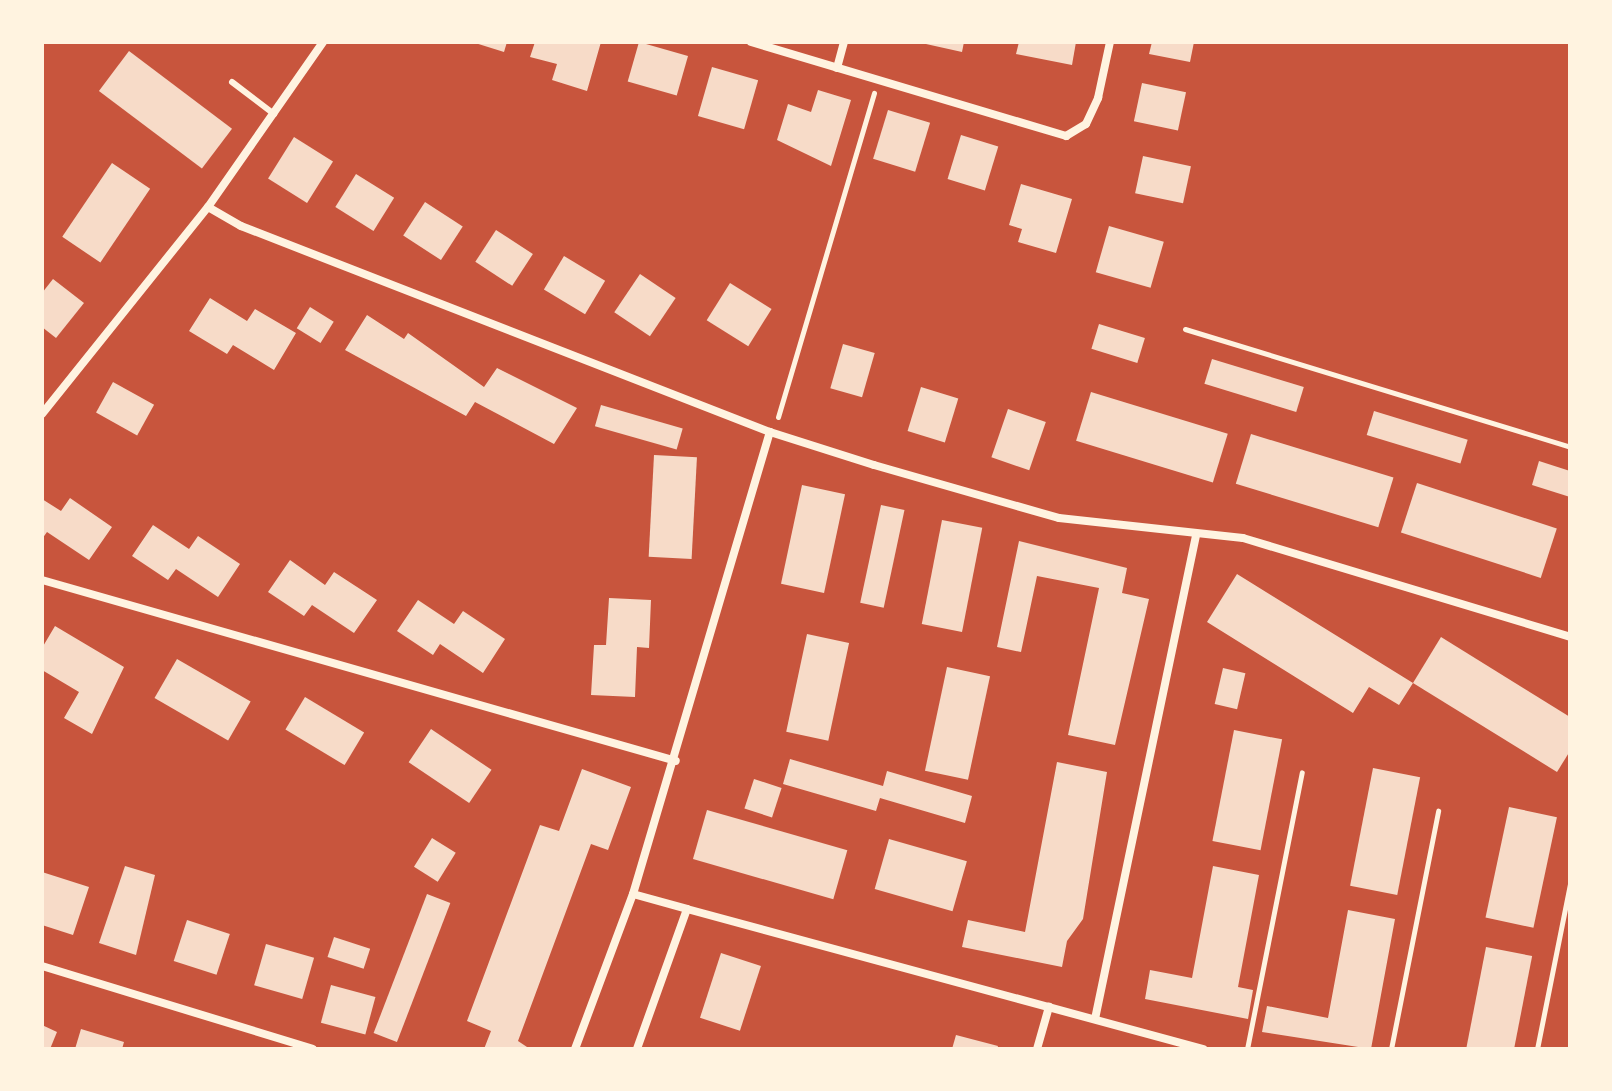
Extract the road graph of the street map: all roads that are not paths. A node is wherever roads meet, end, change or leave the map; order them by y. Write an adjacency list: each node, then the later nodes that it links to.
1 (323, 42): 7 (street)
2 (751, 42): 5 (street)
3 (844, 42): 5 (street)
4 (1110, 42): 5 (street)
5 (837, 68)
6 (232, 82): 7 (lane)
7 (274, 114): 8 (street)
8 (208, 207): 9 (street); 10 (street)
9 (42, 414)
10 (770, 432): 11 (street); 14 (street)
11 (1196, 534): 13 (street); 19 (street)
12 (42, 580): 14 (street)
13 (1570, 637)
14 (676, 761): 15 (street)
15 (633, 894): 16 (street); 21 (street)
16 (687, 909): 18 (street); 22 (street)
17 (42, 966): 20 (street)
18 (1049, 1007): 19 (street); 23 (street)
19 (1095, 1019): 24 (street)
20 (313, 1049)
21 (575, 1049)
22 (637, 1049)
23 (1037, 1049)
24 (1203, 1049)

